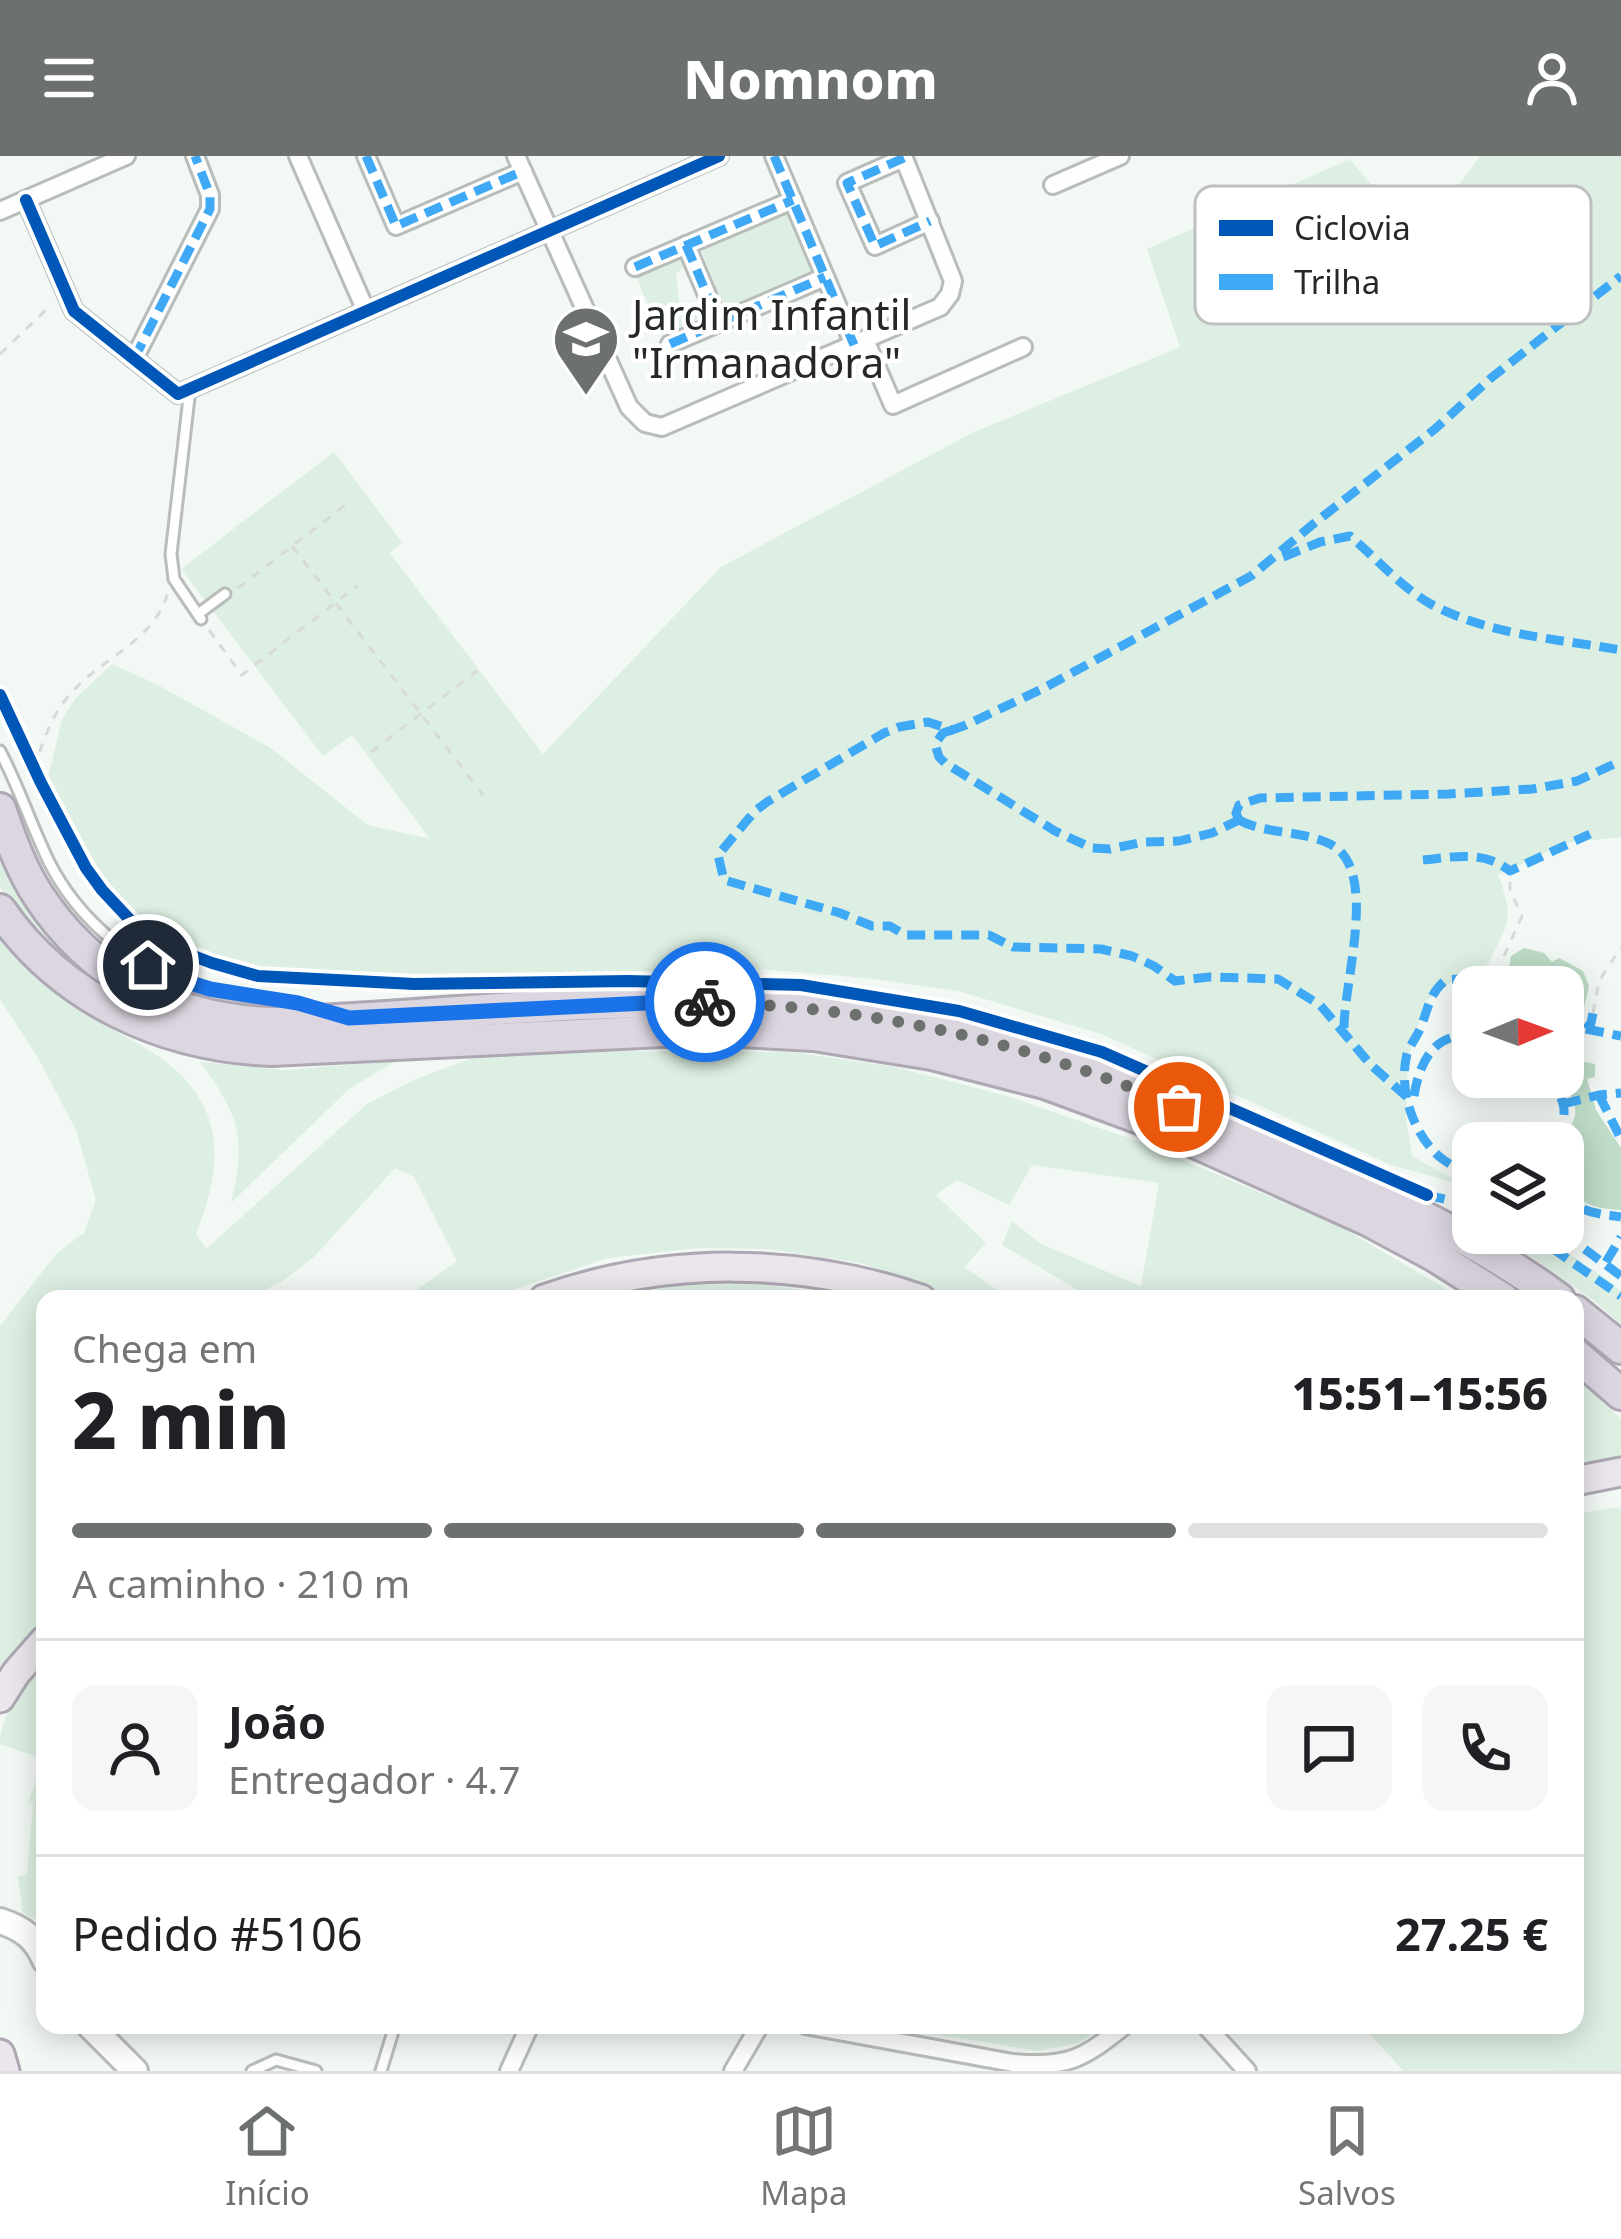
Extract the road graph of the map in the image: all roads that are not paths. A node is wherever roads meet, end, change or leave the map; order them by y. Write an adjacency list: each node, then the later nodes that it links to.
1 (126, 156): 11 (street)
2 (195, 156): 24 (street)
3 (298, 156): 19 (street)
4 (366, 156): 9 (street)
5 (719, 156): 15 (street)
6 (774, 156): 12 (street)
7 (903, 157): 14 (street); 14 (street)
8 (1112, 158): 10 (street)
9 (519, 164): 15 (street)
10 (1053, 185)
11 (26, 200): 13 (street); 24 (street)
12 (793, 200): 16 (street); 18 (street)
13 (0, 211)
14 (931, 221): 21 (street)
15 (549, 231): 19 (street); 21 (street)
16 (686, 245): 17 (street); 20 (street)
17 (635, 267)
18 (825, 277): 20 (street); 21 (street)
19 (366, 311): 25 (street)
20 (719, 322): 22 (street)
21 (860, 342): 23 (street)
22 (670, 344)
23 (1023, 347)
24 (134, 359): 25 (street)
25 (184, 392): 26 (lane)
26 (225, 594)
27 (0, 752): 30 (lane)
28 (0, 809): 30 (highway)
29 (0, 910): 31 (highway)
30 (349, 1018): 36 (highway)
31 (1451, 1266): 34 (main road); 35 (highway)
32 (576, 1290): 33 (main road)
33 (890, 1290)
34 (1468, 1290)
35 (1489, 1290)
36 (1545, 1290)
37 (1584, 1318): 38 (highway)
38 (1621, 1348)
39 (1584, 1351): 41 (main road)
40 (1584, 1360): 42 (highway)
41 (1621, 1360)
42 (1621, 1394)
43 (1621, 1472): 44 (main road)
44 (1584, 1479)
45 (36, 1650): 46 (main road)
46 (0, 1698)
47 (0, 1921): 49 (street)
48 (0, 1938): 50 (street)
49 (36, 1943)
50 (36, 1956)
51 (98, 2034): 60 (street)
52 (392, 2034): 63 (lane)
53 (526, 2034): 64 (street)
54 (755, 2034): 65 (street)
55 (855, 2034): 56 (street)
56 (1114, 2034)
57 (1212, 2034): 66 (street)
58 (0, 2054): 59 (main road)
59 (5, 2071)
60 (135, 2071)
61 (252, 2071): 62 (lane)
62 (316, 2071)
63 (381, 2071)
64 (509, 2071)
65 (734, 2071)
66 (1247, 2071)

